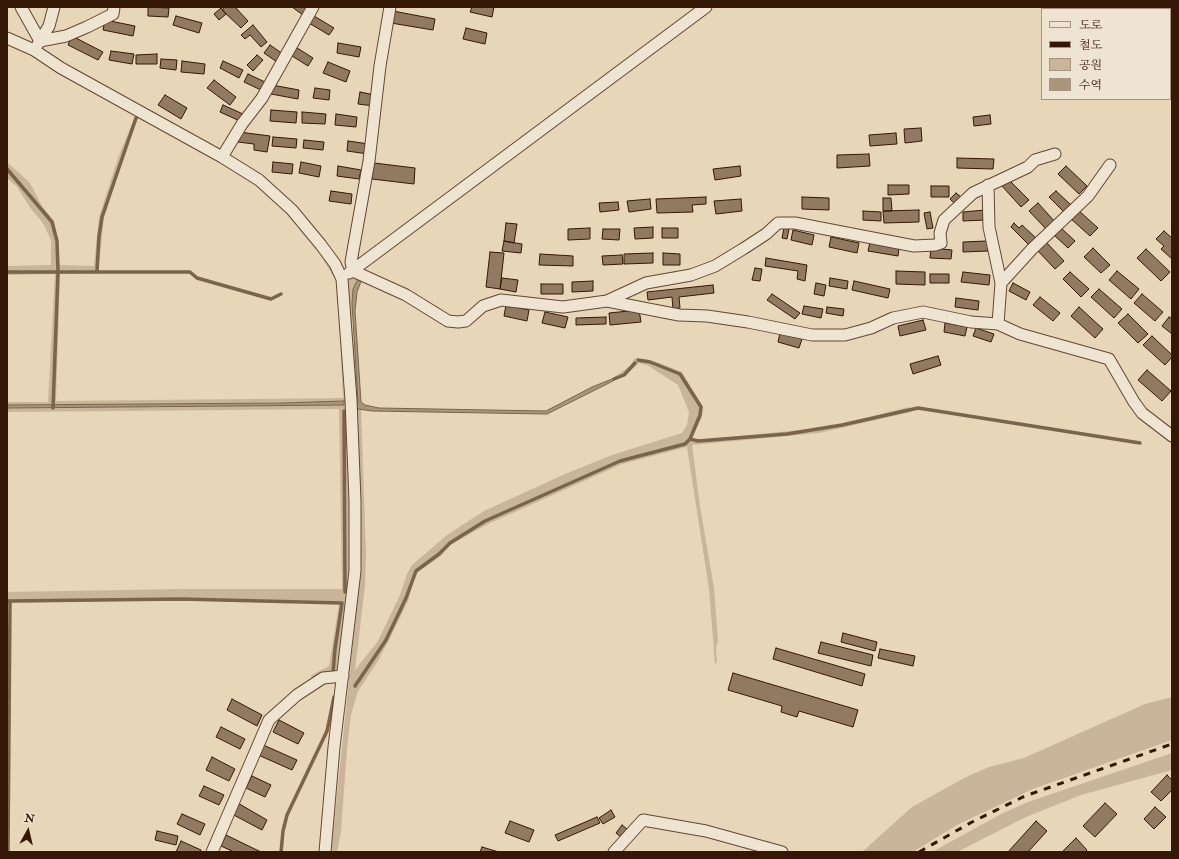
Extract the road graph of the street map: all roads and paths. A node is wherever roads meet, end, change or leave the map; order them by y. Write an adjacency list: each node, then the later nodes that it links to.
1 (21, 7): 8 (street)
2 (54, 7): 8 (street)
3 (114, 7): 8 (street)
4 (313, 7): 10 (street)
5 (390, 7): 13 (street)
6 (706, 7): 13 (street)
7 (7, 38): 8 (street)
8 (37, 45): 10 (street)
9 (1055, 154): 12 (street)
10 (222, 157): 14 (street)
11 (1110, 165): 15 (street)
12 (988, 185): 15 (street); 16 (street)
13 (353, 271): 14 (street); 16 (street)
14 (342, 279): 19 (street)
15 (1001, 283): 17 (street)
16 (607, 301): 17 (street)
17 (998, 324): 18 (street)
18 (1172, 436)
19 (343, 676): 20 (street); 21 (street)
20 (212, 852)
21 (325, 852)
22 (614, 852): 23 (street)
23 (782, 852)

